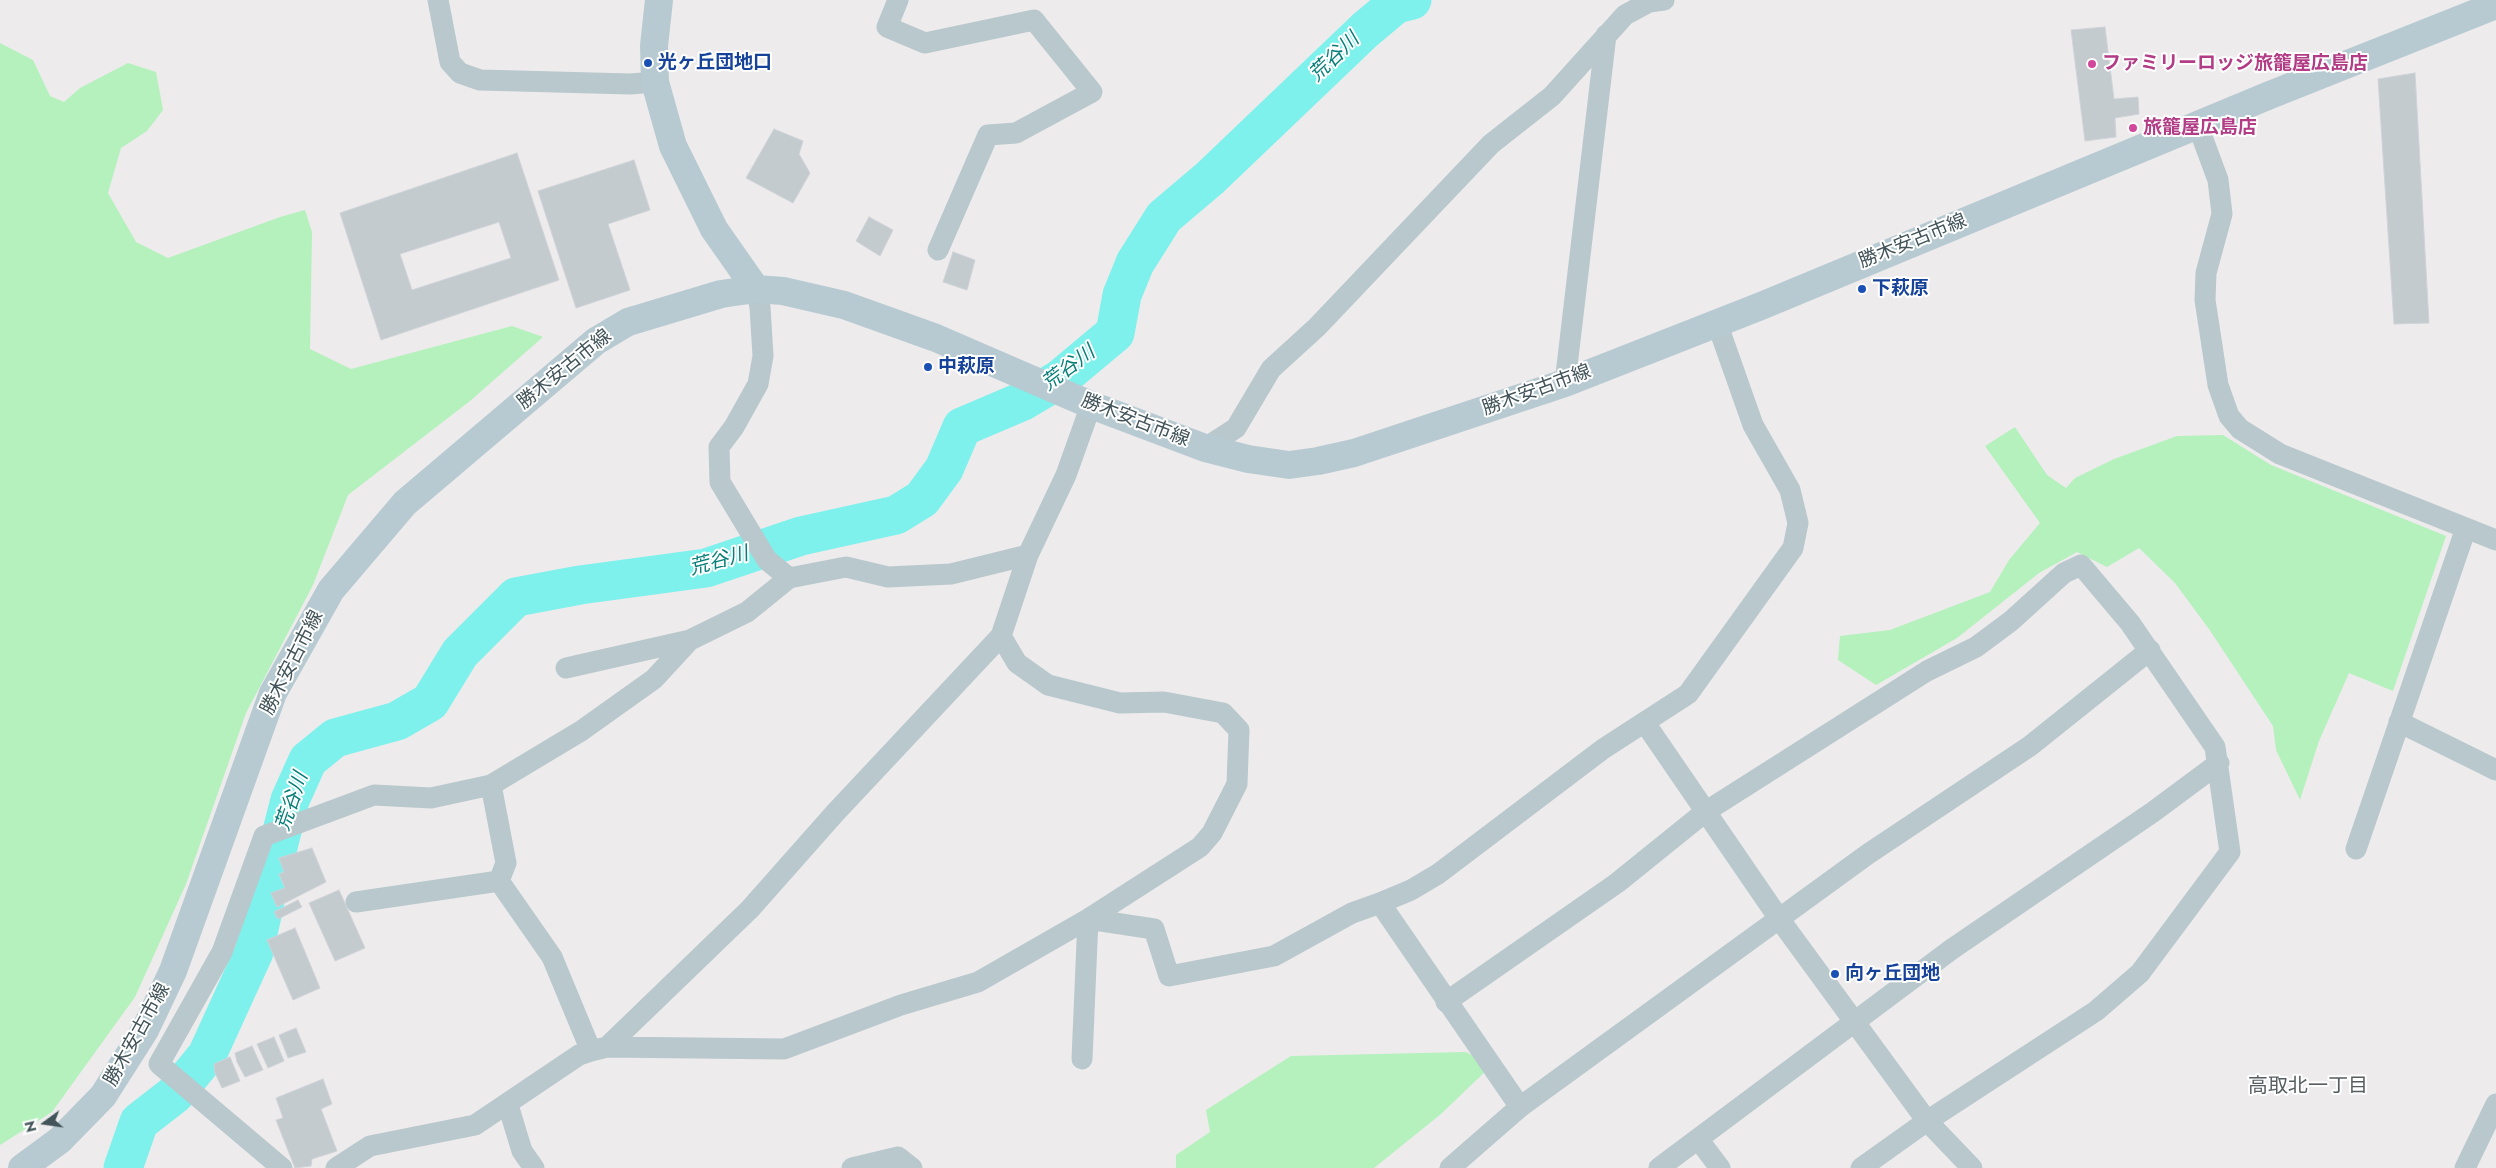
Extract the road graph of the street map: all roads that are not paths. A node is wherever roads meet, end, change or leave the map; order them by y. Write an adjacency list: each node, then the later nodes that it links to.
1 (438, 0): 7 (street)
2 (659, 0): 7 (main road)
3 (898, 0): 9 (street)
4 (1664, 0): 6 (street)
5 (2496, 5): 8 (main road, 勝木安古市線)
6 (1606, 35): 12 (street); 14 (street)
7 (655, 82): 10 (main road)
8 (2198, 126): 11 (main road, 勝木安古市線); 15 (street)
9 (938, 250)
10 (756, 289): 13 (main road, 勝木安古市線); 18 (street); 44 (main road, 勝木安古市線)
11 (1717, 323): 12 (main road, 勝木安古市線); 24 (street)
12 (1564, 383): 14 (main road, 勝木安古市線)
13 (1083, 401): 14 (main road, 勝木安古市線); 17 (street)
14 (1205, 448)
15 (2466, 528): 16 (street); 23 (street)
16 (2496, 540)
17 (1028, 555): 18 (street); 19 (street)
18 (789, 578): 20 (street)
19 (1001, 636): 33 (street); 37 (street)
20 (690, 640): 22 (street); 27 (street)
21 (2150, 650): 25 (street); 28 (street); 34 (street)
22 (566, 668)
23 (2399, 722): 26 (street); 29 (street)
24 (1645, 723): 28 (street); 32 (street)
25 (2219, 763): 36 (street); 42 (street)
26 (2496, 770)
27 (491, 785): 30 (street); 45 (street)
28 (1705, 812): 34 (street); 35 (street)
29 (2356, 849)
30 (499, 881): 31 (street); 37 (street)
31 (356, 902)
32 (1380, 903): 33 (street); 35 (street)
33 (1088, 919): 37 (street); 38 (street)
34 (1780, 920): 36 (street); 41 (street)
35 (1446, 1002): 41 (street)
36 (1856, 1022): 42 (street); 43 (street)
37 (599, 1049): 40 (street)
38 (1082, 1059)
39 (2496, 1104): 55 (street)
40 (508, 1105): 46 (street); 47 (street)
41 (1520, 1106): 50 (street)
42 (1927, 1121): 53 (street); 54 (street)
43 (1698, 1139): 51 (street); 52 (street)
44 (22, 1168)
45 (282, 1168)
46 (336, 1168)
47 (534, 1168)
48 (852, 1168): 49 (street)
49 (912, 1168)
50 (1450, 1168)
51 (1659, 1168)
52 (1720, 1168)
53 (1861, 1168)
54 (1972, 1168)
55 (2465, 1168)

